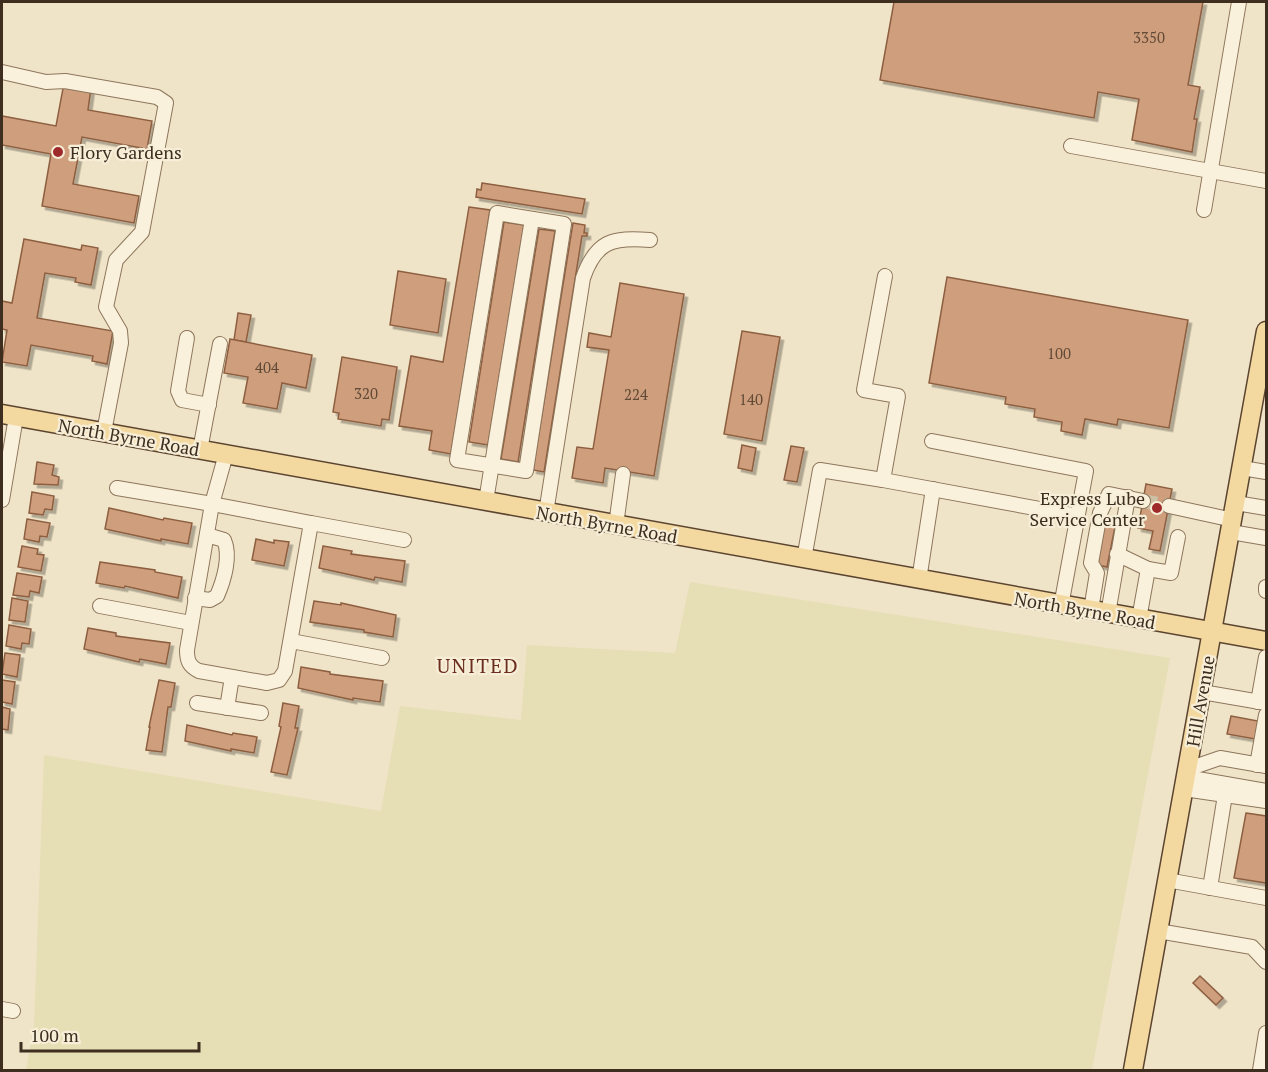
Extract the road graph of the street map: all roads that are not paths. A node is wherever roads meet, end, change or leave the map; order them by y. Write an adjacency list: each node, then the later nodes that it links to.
1 (1239, 2): 4 (street)
2 (2, 72): 16 (street)
3 (1071, 146): 4 (street)
4 (1210, 171): 5 (street); 6 (street)
5 (1266, 181)
6 (1204, 210)
7 (532, 219): 20 (street); 20 (street); 20 (street)
8 (650, 240): 34 (street)
9 (885, 276): 24 (street)
10 (1266, 331): 13 (main road, Hill Avenue)
11 (187, 338): 14 (street)
12 (220, 344): 14 (street)
13 (1261, 397): 21 (main road, Hill Avenue)
14 (209, 405): 18 (street)
15 (9, 415): 16 (main road, North Byrne Road); 28 (street)
16 (104, 432): 18 (main road, North Byrne Road)
17 (932, 441): 35 (street)
18 (200, 450): 19 (main road, North Byrne Road)
19 (226, 454): 29 (main road, North Byrne Road); 31 (street)
20 (492, 466): 29 (street)
21 (1242, 468): 22 (street); 36 (main road, Hill Avenue)
22 (1266, 472)
23 (623, 474): 38 (street)
24 (883, 480): 26 (street); 44 (street)
25 (117, 488): 31 (street)
26 (933, 489): 35 (street); 46 (street)
27 (1128, 497): 30 (street); 43 (street); 50 (street)
28 (2, 500)
29 (486, 501): 34 (main road, North Byrne Road)
30 (1143, 501)
31 (212, 504): 37 (street); 39 (street)
32 (1169, 506): 36 (street)
33 (1266, 508): 36 (street)
34 (546, 513): 38 (main road, North Byrne Road)
35 (1078, 516): 49 (street)
36 (1233, 518): 41 (street); 53 (main road, Hill Avenue)
37 (311, 523): 42 (street); 54 (street)
38 (616, 525): 44 (main road, North Byrne Road)
39 (207, 535): 47 (street); 47 (street)
40 (1178, 537): 45 (street)
41 (1266, 538)
42 (404, 540)
43 (1117, 554): 45 (street); 50 (street)
44 (804, 559): 46 (main road, North Byrne Road)
45 (1148, 568): 51 (street)
46 (919, 580): 49 (main road, North Byrne Road)
47 (195, 598): 52 (street)
48 (100, 606): 52 (street)
49 (1061, 606): 50 (main road, North Byrne Road)
50 (1100, 612): 51 (main road, North Byrne Road)
51 (1139, 620): 53 (main road, North Byrne Road)
52 (191, 622): 58 (street)
53 (1213, 632): 55 (main road, North Byrne Road); 60 (main road, Hill Avenue)
54 (291, 641): 57 (street); 58 (street)
55 (1266, 641)
56 (1266, 657): 59 (street)
57 (382, 658)
58 (232, 677): 63 (street)
59 (1264, 682): 62 (street)
60 (1202, 692): 62 (street); 67 (main road, Hill Avenue)
61 (197, 703): 63 (street)
62 (1262, 703)
63 (227, 708): 64 (street)
64 (261, 713)
65 (1266, 719): 66 (street)
66 (1262, 766): 67 (street)
67 (1186, 778): 68 (street); 69 (street); 71 (main road, Hill Avenue)
68 (1266, 791)
69 (1225, 795): 70 (street); 72 (street)
70 (1266, 801)
71 (1167, 880): 72 (street); 74 (main road, Hill Avenue)
72 (1210, 888): 73 (street)
73 (1266, 898)
74 (1158, 931): 75 (street); 77 (main road, Hill Avenue)
75 (1266, 962)
76 (1266, 1033): 78 (street)
77 (1133, 1071)
78 (1260, 1071)

